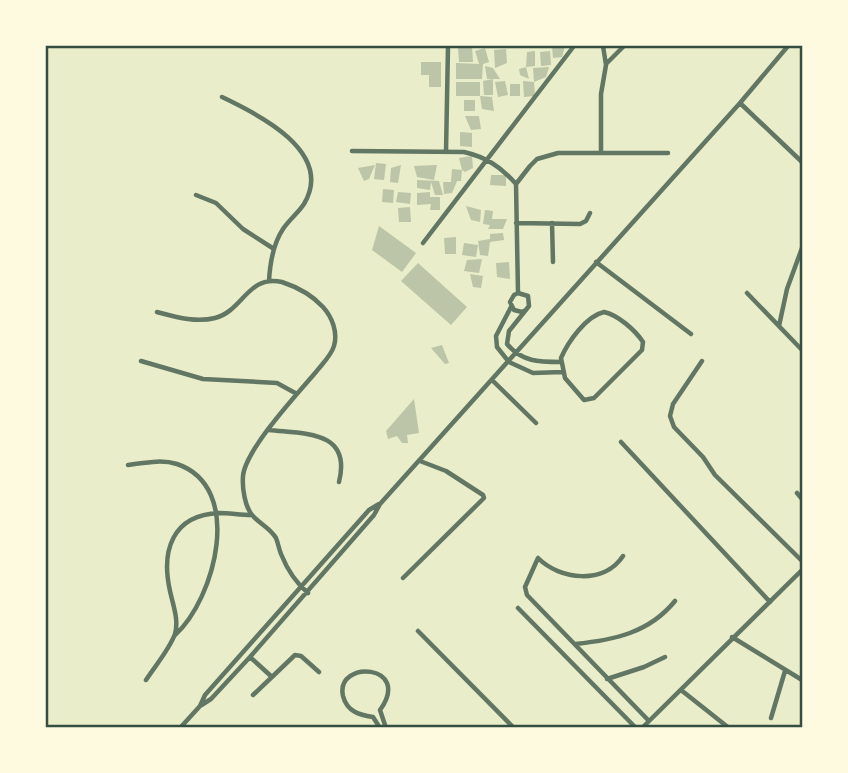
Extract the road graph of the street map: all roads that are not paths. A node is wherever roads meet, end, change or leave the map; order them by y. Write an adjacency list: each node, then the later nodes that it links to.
1 (448, 46): 10 (street)
2 (574, 46): 13 (street)
3 (603, 46): 6 (street)
4 (624, 46): 6 (street)
5 (788, 46): 8 (street)
6 (606, 65): 11 (street)
7 (222, 97): 22 (street)
8 (740, 103): 14 (street); 24 (street)
9 (352, 151): 10 (street)
10 (446, 152): 13 (street)
11 (601, 152): 12 (street); 15 (street)
12 (668, 153)
13 (486, 159): 15 (street); 20 (street)
14 (803, 162)
15 (516, 184): 18 (street)
16 (196, 195): 22 (street)
17 (590, 213): 19 (street)
18 (516, 223): 19 (street); 26 (street)
19 (552, 223): 23 (street)
20 (422, 243)
21 (803, 248): 31 (street)
22 (274, 249): 25 (street)
23 (553, 262)
24 (596, 262): 32 (street); 34 (street)
25 (269, 281): 30 (street); 41 (street)
26 (518, 293): 28 (street); 29 (street)
27 (747, 293): 31 (street)
28 (511, 306): 29 (street); 37 (street)
29 (526, 310): 34 (street)
30 (157, 312)
31 (779, 326): 33 (street)
32 (691, 334)
33 (803, 350)
34 (516, 354): 37 (street); 38 (street)
35 (141, 361): 41 (street)
36 (702, 361): 54 (street)
37 (509, 362): 39 (street); 40 (street)
38 (561, 362): 39 (street); 39 (street)
39 (562, 372)
40 (492, 380): 42 (street); 45 (street)
41 (297, 394): 43 (street)
42 (536, 423)
43 (268, 430): 47 (street); 52 (street)
44 (621, 442): 60 (street)
45 (420, 461): 50 (street); 56 (street)
46 (128, 465): 51 (street)
47 (340, 482)
48 (797, 493): 49 (street)
49 (803, 499)
50 (380, 504): 57 (street); 58 (street)
51 (218, 513): 52 (street); 63 (street); 63 (street)
52 (251, 515): 57 (street)
53 (623, 556): 65 (street)
54 (803, 561)
55 (803, 570): 60 (street)
56 (403, 578)
57 (300, 585): 58 (street); 76 (street)
58 (308, 593): 66 (street)
59 (675, 601): 65 (street)
60 (769, 601): 64 (street)
61 (518, 607): 83 (street)
62 (418, 631): 82 (street)
63 (175, 635): 72 (street)
64 (732, 637): 68 (street); 74 (street)
65 (574, 644): 71 (street)
66 (250, 657): 70 (street); 76 (street)
67 (665, 657): 71 (street)
68 (785, 671): 73 (street); 77 (street)
69 (319, 672): 70 (street)
70 (272, 677): 75 (street)
71 (607, 679): 78 (street)
72 (146, 680)
73 (803, 680)
74 (681, 690): 78 (street); 85 (street)
75 (253, 695)
76 (201, 706): 79 (street)
77 (771, 718)
78 (649, 722): 84 (street)
79 (180, 727)
80 (380, 727): 81 (street)
81 (386, 727)
82 (514, 727)
83 (636, 727)
84 (642, 727)
85 (729, 727)

